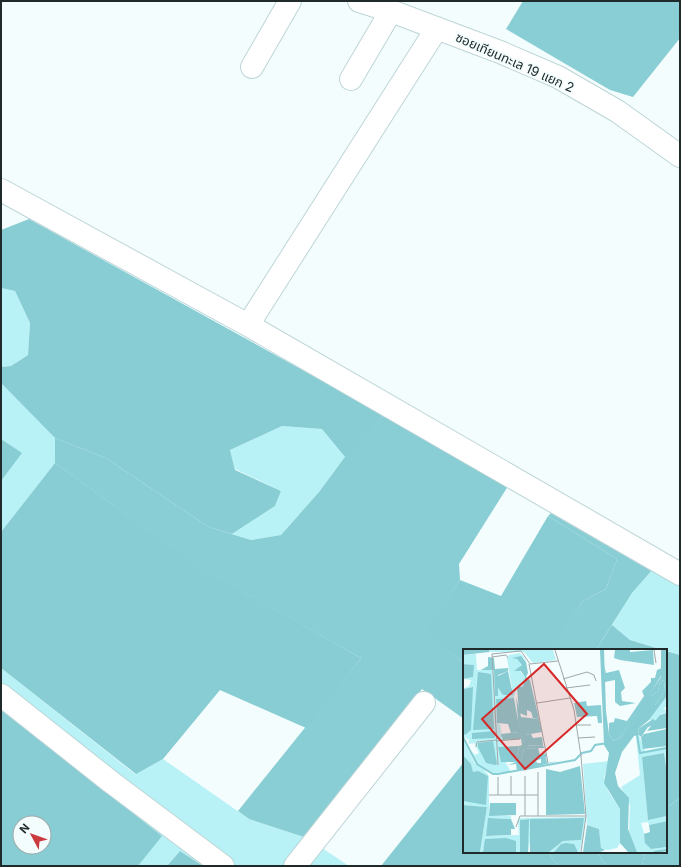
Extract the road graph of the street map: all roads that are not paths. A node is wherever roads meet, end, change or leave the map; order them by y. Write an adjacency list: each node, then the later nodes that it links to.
1 (290, 1): 5 (street)
2 (359, 1): 3 (street, ซอยเทียนทะเล 19 แยก 2)
3 (391, 11): 4 (street, ซอยเทียนทะเล 19 แยก 2); 6 (street)
4 (436, 28): 7 (street, ซอยเทียนทะเล 19 แยก 2); 9 (street)
5 (252, 67)
6 (351, 79)
7 (680, 156)
8 (1, 190): 9 (street)
9 (248, 325): 10 (street)
10 (680, 574)
11 (1, 695): 13 (street)
12 (424, 702): 14 (street)
13 (223, 866)
14 (295, 866)

